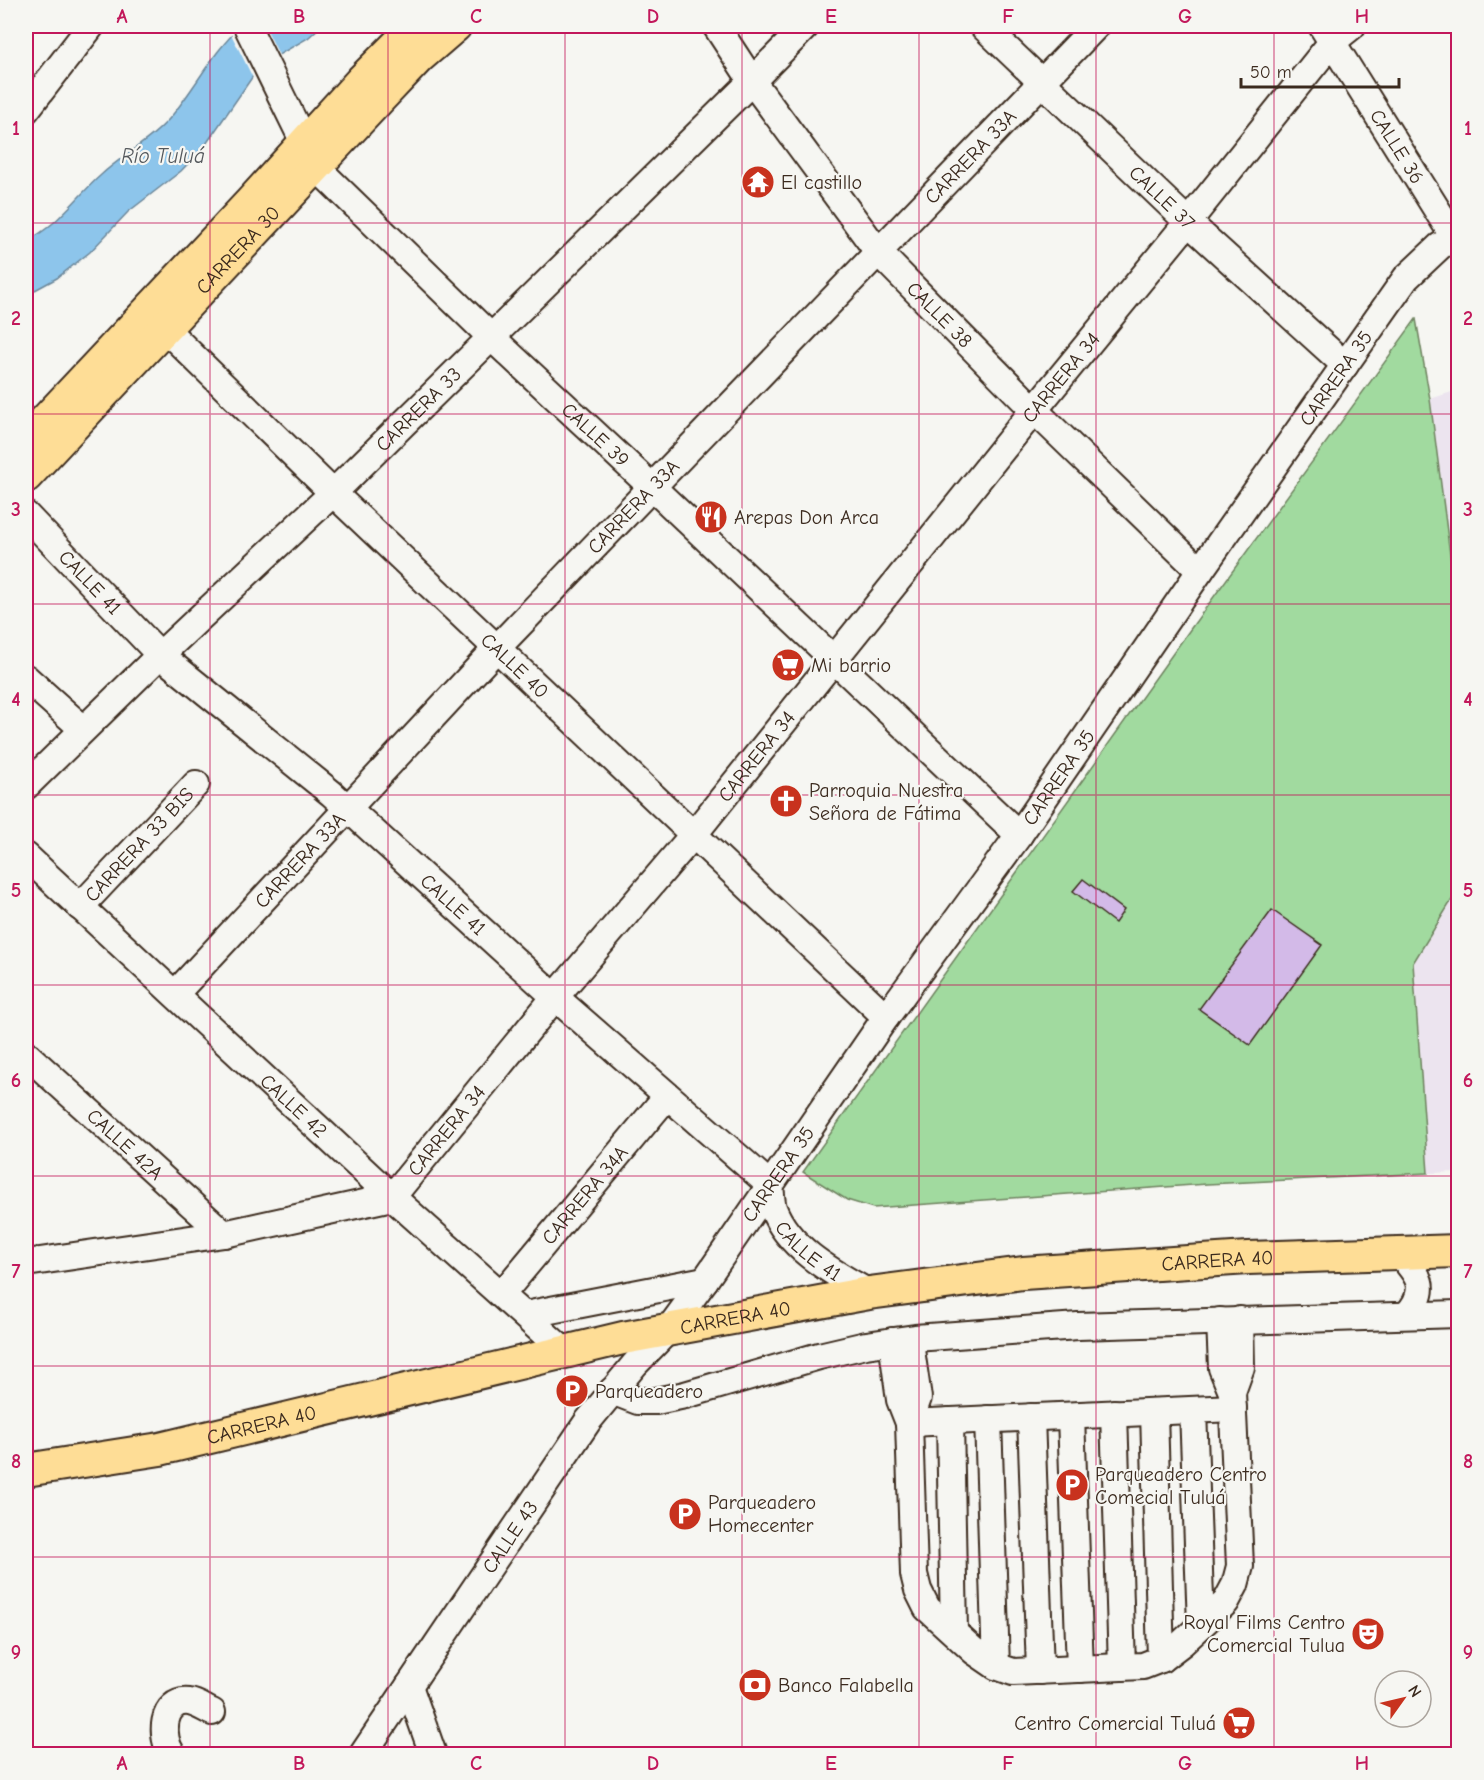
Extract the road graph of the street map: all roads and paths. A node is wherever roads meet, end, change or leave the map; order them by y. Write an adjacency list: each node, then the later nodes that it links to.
1 (91, 26): 13 (street)
2 (247, 26): 14 (street, CALLE 39)
3 (416, 26): 14 (main road, CARRERA 30)
4 (455, 26): 14 (main road, CARRERA 30)
5 (716, 26): 11 (street, CALLE 38)
6 (806, 26): 11 (street, CARRERA 33)
7 (983, 26): 12 (street, CALLE 37)
8 (1096, 26): 12 (street, CARRERA 33A)
9 (1352, 26): 10 (street, CARRERA 34)
10 (1327, 34): 15 (street, CARRERA 34); 16 (street, CALLE 36)
11 (752, 81): 17 (street, CALLE 38); 19 (street, CARRERA 33)
12 (1042, 83): 15 (street, CALLE 37); 17 (street, CARRERA 33A)
13 (28, 98)
14 (310, 156): 18 (main road, CARRERA 30); 19 (street, CALLE 39)
15 (1188, 222): 20 (street, CALLE 37); 21 (street, CARRERA 34)
16 (1456, 236): 20 (street, CARRERA 35)
17 (879, 253): 21 (street, CALLE 38); 24 (street, CARRERA 33A)
18 (156, 319): 22 (main road, CARRERA 30); 23 (main road, CARRERA 30); 25 (street, CALLE 40)
19 (491, 337): 24 (street, CALLE 39); 25 (street, CARRERA 33)
20 (1345, 365): 27 (street, CARRERA 35)
21 (1034, 410): 27 (street, CALLE 38); 30 (street, CARRERA 34)
22 (26, 441)
23 (26, 476)
24 (652, 487): 28 (street, CARRERA 33A); 30 (street, CALLE 39)
25 (333, 493): 28 (street, CALLE 40); 29 (street, CARRERA 33)
26 (26, 515): 29 (street, CALLE 41)
27 (1200, 572): 37 (street, CARRERA 35)
28 (496, 649): 35 (street, CARRERA 33A); 36 (street, CALLE 40)
29 (160, 655): 32 (street, CARRERA 33); 35 (street, CALLE 41)
30 (835, 659): 36 (street, CARRERA 34); 37 (street, CALLE 39)
31 (26, 678): 32 (street)
32 (83, 729): 34 (street, CARRERA 33)
33 (196, 784): 39 (street, CARRERA 33 BIS)
34 (26, 786)
35 (348, 808): 40 (street, CARRERA 33A); 41 (street, CALLE 41)
36 (694, 834): 41 (street, CARRERA 34); 42 (street, CALLE 40)
37 (1019, 835): 42 (street, CARRERA 35)
38 (26, 856): 39 (street, CALLE 42)
39 (80, 907): 40 (street, CALLE 42)
40 (175, 994): 46 (street, CALLE 42)
41 (555, 997): 44 (street, CALLE 41); 46 (street, CARRERA 34)
42 (885, 1017): 45 (street, CARRERA 35)
43 (26, 1054): 47 (street, CALLE 42A)
44 (667, 1096): 45 (street, CALLE 41); 53 (street, CARRERA 34A)
45 (770, 1185): 51 (street, CARRERA 35); 52 (street, CALLE 41)
46 (392, 1197): 47 (street); 53 (street, CALLE 42)
47 (224, 1234): 50 (street)
48 (1397, 1251): 49 (main road, CARRERA 40); 52 (main road, CARRERA 40); 56 (street)
49 (1458, 1251)
50 (31, 1256)
51 (705, 1280): 55 (street); 58 (street, CARRERA 35)
52 (869, 1293): 58 (main road, CARRERA 40)
53 (502, 1294): 55 (street, CALLE 42)
54 (1458, 1314): 56 (street)
55 (525, 1315): 60 (street, CALLE 42)
56 (1407, 1315): 57 (street)
57 (1230, 1321): 59 (street); 62 (street)
58 (669, 1329): 60 (main road, CARRERA 40); 61 (street, CALLE 43)
59 (901, 1340): 61 (street); 70 (street)
60 (565, 1352): 71 (main road, CARRERA 40)
61 (612, 1391): 79 (street, CALLE 43)
62 (1233, 1400): 63 (street); 72 (street)
63 (1193, 1410): 64 (street); 72 (street)
64 (1154, 1412): 65 (street); 74 (street)
65 (1114, 1413): 66 (street); 76 (street)
66 (1071, 1416): 67 (street); 77 (street)
67 (1031, 1417): 68 (street); 78 (street)
68 (988, 1419): 69 (street); 75 (street)
69 (950, 1421): 70 (street); 73 (street)
70 (909, 1423): 73 (street)
71 (26, 1470)
72 (1201, 1625): 74 (street)
73 (954, 1632): 75 (street)
74 (1161, 1659): 76 (street)
75 (996, 1666): 78 (street)
76 (1122, 1667): 77 (street)
77 (1080, 1669): 78 (street)
78 (1040, 1671)
79 (408, 1686): 82 (street, CALLE 43); 83 (street)
80 (212, 1712): 81 (street)
81 (172, 1755)
82 (363, 1755)
83 (433, 1755)

